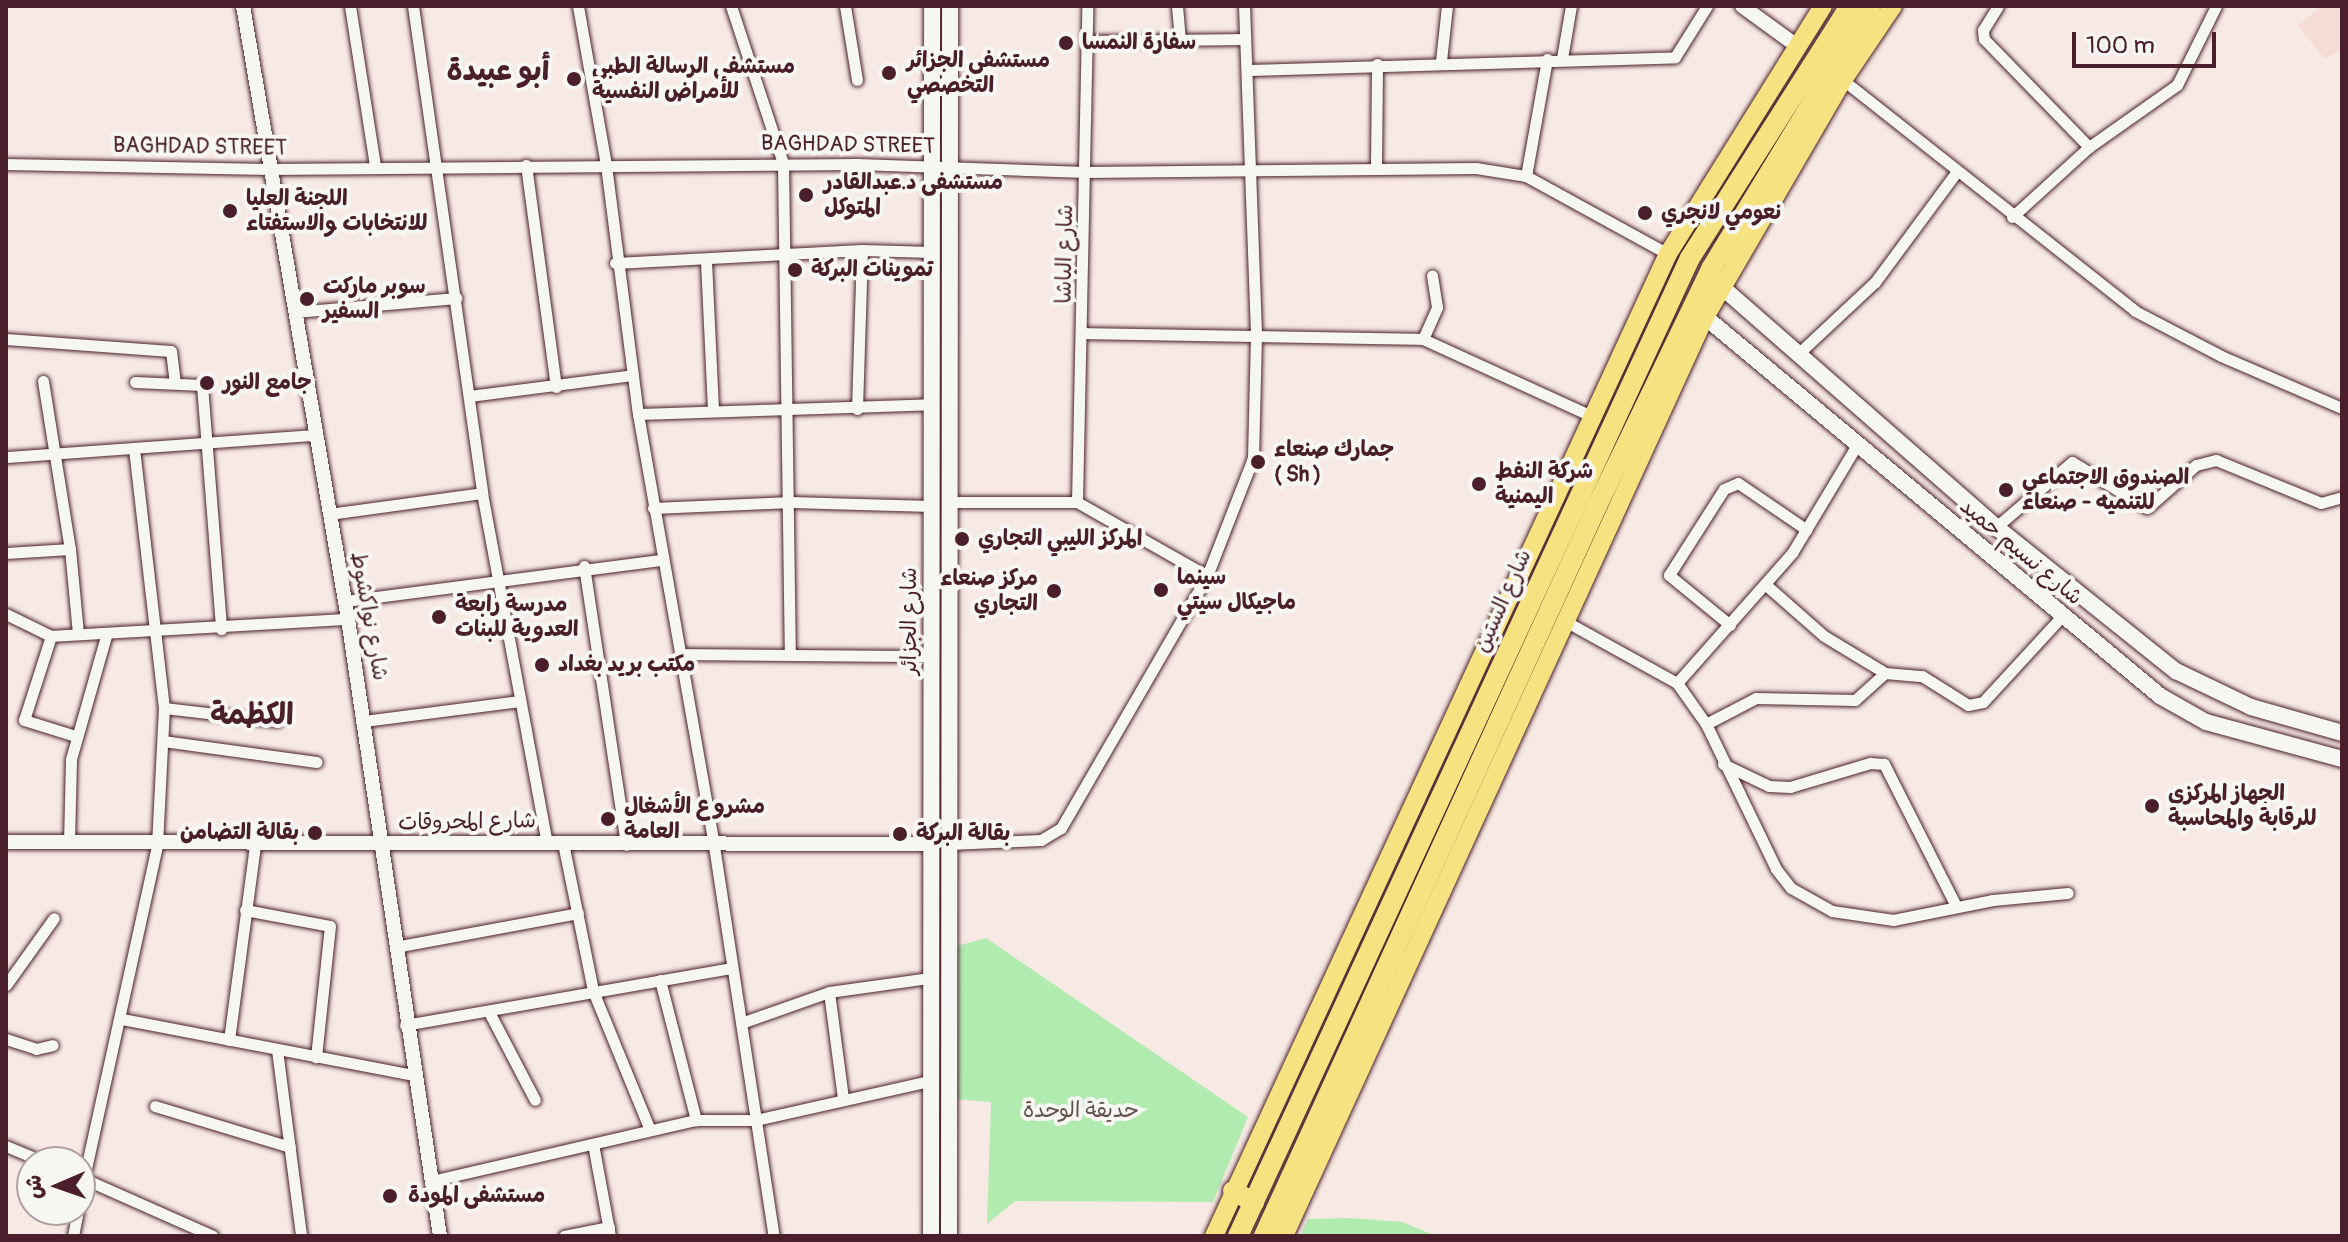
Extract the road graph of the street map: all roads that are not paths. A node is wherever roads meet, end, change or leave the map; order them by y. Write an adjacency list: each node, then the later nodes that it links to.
1 (243, 6): 42 (street, شارع نواكشوط)
2 (350, 6): 38 (street)
3 (413, 6): 39 (street)
4 (578, 6): 37 (street)
5 (731, 6): 34 (street)
6 (845, 6): 32 (street)
7 (932, 6): 41 (main road, شارع الجزائر)
8 (950, 6): 41 (main road, شارع الجزائر)
9 (1087, 6): 24 (street, شارع الباشا)
10 (1177, 6): 23 (street)
11 (1244, 6): 22 (street)
12 (1447, 6): 28 (street)
13 (1571, 6): 26 (street)
14 (1707, 6): 26 (street)
15 (1742, 6): 25 (street)
16 (1823, 6): 25 (main road, شارع الستين)
17 (1850, 6): 95 (highway, شارع الستين)
18 (1871, 6): 31 (highway, شارع الستين)
19 (1893, 6): 31 (main road, شارع الستين)
20 (1998, 6): 33 (street)
21 (2216, 6): 33 (street)
22 (1245, 39): 23 (street); 30 (street)
23 (1180, 40): 24 (street)
24 (1087, 41): 45 (street, شارع الباشا)
25 (1797, 46): 50 (main road, شارع الستين)
26 (1562, 58): 27 (street)
27 (1547, 59): 28 (street); 46 (street)
28 (1441, 61): 29 (street)
29 (1377, 64): 30 (street); 40 (street)
30 (1247, 70): 43 (street)
31 (1836, 75): 44 (street); 55 (main road, شارع الستين); 89 (highway, شارع الستين)
32 (857, 80)
33 (2089, 147): 47 (street)
34 (783, 163): 37 (street, BAGHDAD STREET); 41 (street, BAGHDAD STREET); 51 (street)
35 (6, 164): 42 (street, BAGHDAD STREET)
36 (526, 165): 37 (street, BAGHDAD STREET); 39 (street, BAGHDAD STREET); 68 (street)
37 (606, 165): 53 (street)
38 (375, 166): 39 (street, BAGHDAD STREET); 42 (street, BAGHDAD STREET)
39 (435, 166): 56 (street)
40 (1376, 166): 43 (street, BAGHDAD STREET); 46 (street, BAGHDAD STREET)
41 (940, 167): 45 (street, BAGHDAD STREET); 49 (main road, شارع الجزائر); 87 (main road, شارع الجزائر)
42 (269, 169): 57 (street, شارع نواكشوط)
43 (1248, 169): 45 (street, BAGHDAD STREET); 60 (street)
44 (1957, 171): 47 (street); 63 (street)
45 (1086, 172): 59 (street, شارع الباشا)
46 (1526, 176): 50 (street, BAGHDAD STREET)
47 (2012, 217): 71 (street)
48 (862, 250): 49 (street); 51 (street); 72 (street)
49 (933, 252): 70 (main road, شارع الجزائر)
50 (1668, 254): 76 (main road, شارع الستين)
51 (785, 255): 52 (street); 73 (street)
52 (706, 261): 53 (street); 74 (street)
53 (615, 263): 64 (street)
54 (1432, 275): 62 (street)
55 (1723, 288): 58 (main road, شارع الستين); 63 (main road, شارع نسيم حميد)
56 (456, 298): 57 (street); 69 (street)
57 (295, 312): 77 (street, شارع نواكشوط)
58 (1705, 317): 78 (main road, شارع نسيم حميد); 89 (main road, شارع الستين)
59 (1084, 333): 60 (street); 86 (street, شارع الباشا)
60 (1256, 333): 62 (street); 99 (street)
61 (6, 339): 67 (street)
62 (1423, 339): 76 (street)
63 (1799, 353): 91 (main road, شارع نسيم حميد)
64 (633, 375): 68 (street); 75 (street)
65 (43, 381): 81 (street)
66 (135, 382): 67 (street)
67 (175, 382): 79 (street)
68 (556, 387): 69 (street)
69 (469, 396): 83 (street)
70 (933, 404): 72 (street); 87 (main road, شارع الجزائر)
71 (2342, 408)
72 (857, 409): 73 (street)
73 (790, 410): 74 (street); 85 (street)
74 (713, 411): 75 (street)
75 (638, 414): 88 (street)
76 (1593, 417): 95 (main road, شارع الستين)
77 (316, 435): 79 (street); 90 (street, شارع نواكشوط)
78 (1858, 443): 92 (street); 93 (main road, شارع نسيم حميد)
79 (207, 444): 80 (street); 108 (street)
80 (134, 449): 81 (street); 109 (street)
81 (55, 455): 82 (street); 94 (street)
82 (6, 457)
83 (482, 493): 90 (street); 100 (street)
84 (2342, 497): 91 (street)
85 (791, 502): 87 (street); 88 (street); 114 (street)
86 (1077, 502): 87 (street); 99 (street)
87 (940, 504): 115 (main road, شارع الجزائر); 135 (main road, شارع الجزائر)
88 (653, 508): 97 (street)
89 (1605, 510): 106 (main road, شارع الستين); 152 (highway, شارع الستين)
90 (329, 514): 102 (street, شارع نواكشوط)
91 (1996, 527): 93 (main road); 119 (main road, شارع نسيم حميد)
92 (1807, 530): 101 (street); 107 (street)
93 (1978, 544): 104 (main road, شارع نسيم حميد)
94 (70, 549): 96 (street); 111 (street)
95 (1543, 549): 148 (highway, شارع الستين); 180 (main road, شارع الستين)
96 (6, 553)
97 (662, 560): 98 (street); 113 (street)
98 (584, 566): 100 (street); 139 (street)
99 (1207, 576): 135 (street)
100 (500, 579): 102 (street); 118 (street)
101 (1766, 585): 107 (street); 116 (street)
102 (345, 601): 105 (street, شارع نواكشوط)
103 (6, 614): 112 (street)
104 (2063, 615): 116 (street); 125 (main road, شارع نسيم حميد)
105 (348, 619): 108 (street); 122 (street, شارع نواكشوط)
106 (1565, 621): 117 (street); 168 (main road, شارع الستين)
107 (1730, 625): 117 (street)
108 (221, 629): 109 (street)
109 (154, 632): 110 (street); 120 (street)
110 (107, 633): 111 (street); 126 (street)
111 (78, 634): 112 (street)
112 (51, 636): 126 (street)
113 (680, 654): 114 (street); 140 (street)
114 (790, 654): 115 (street)
115 (932, 656): 134 (main road, شارع الجزائر)
116 (1885, 673): 123 (street)
117 (1677, 683): 123 (street)
118 (520, 701): 122 (street); 133 (street)
119 (2251, 707): 124 (main road, شارع نسيم حميد); 125 (main road)
120 (164, 708): 121 (street); 127 (street)
121 (277, 721)
122 (364, 721): 138 (street, شارع نواكشوط)
123 (1706, 724): 130 (street)
124 (2342, 733)
125 (2245, 734): 128 (main road, شارع نسيم حميد)
126 (75, 736): 132 (street)
127 (163, 741): 129 (street); 136 (street)
128 (2342, 759)
129 (317, 762)
130 (1723, 764): 142 (street); 142 (street)
131 (6, 842): 132 (street, شارع المحروقات)
132 (69, 842): 136 (street, شارع المحروقات)
133 (555, 843): 138 (street, شارع المحروقات); 139 (street, شارع المحروقات); 144 (street)
134 (927, 844): 135 (main road); 140 (street, شارع المحروقات); 149 (main road, شارع الجزائر)
135 (949, 844): 179 (main road, شارع الجزائر)
136 (157, 845): 137 (street, شارع المحروقات); 156 (street)
137 (255, 845): 138 (street, شارع المحروقات); 143 (street)
138 (382, 845): 146 (street, شارع نواكشوط)
139 (626, 845): 140 (street, شارع المحروقات)
140 (714, 846): 147 (street)
141 (2068, 893): 142 (street)
142 (1956, 906)
143 (245, 910): 160 (street); 163 (street)
144 (578, 913): 146 (street); 153 (street)
145 (54, 918): 151 (street)
146 (395, 947): 158 (street, شارع نواكشوط)
147 (731, 968): 150 (street); 157 (street)
148 (1358, 977): 152 (highway); 181 (highway, شارع الستين)
149 (928, 978): 154 (street); 165 (main road, شارع الجزائر)
150 (660, 980): 153 (street); 170 (street)
151 (6, 985)
152 (1377, 988): 168 (highway, شارع الستين)
153 (593, 991): 155 (street); 172 (street)
154 (829, 992): 157 (street); 166 (street)
155 (489, 1012): 158 (street); 167 (street)
156 (122, 1019): 160 (street); 174 (street)
157 (741, 1023): 171 (street)
158 (405, 1025): 164 (street, شارع نواكشوط)
159 (6, 1039): 161 (street)
160 (229, 1040): 162 (street)
161 (53, 1045)
162 (277, 1050): 163 (street); 175 (street)
163 (316, 1057): 164 (street)
164 (413, 1075): 176 (street, شارع نواكشوط)
165 (929, 1081): 166 (street); 178 (main road, شارع الجزائر)
166 (843, 1099): 171 (street)
167 (535, 1100)
168 (1333, 1105): 192 (highway, شارع الستين); 193 (main road, شارع الستين)
169 (155, 1106): 175 (street)
170 (696, 1120): 171 (street); 172 (street)
171 (756, 1120): 187 (street)
172 (650, 1130): 173 (street)
173 (593, 1144): 176 (street); 182 (street)
174 (90, 1146)
175 (290, 1147): 184 (street)
176 (431, 1181): 185 (street, شارع نواكشوط)
177 (96, 1184): 183 (street)
178 (930, 1185): 179 (main road); 188 (main road, شارع الجزائر)
179 (949, 1186): 189 (main road, شارع الجزائر)
180 (1233, 1191): 181 (highway); 190 (main road, شارع الستين)
181 (1254, 1202): 191 (highway, شارع الستين)
182 (610, 1232): 186 (street)
183 (213, 1236)
184 (301, 1236)
185 (440, 1236)
186 (564, 1236)
187 (774, 1236)
188 (931, 1236)
189 (949, 1236)
190 (1214, 1236)
191 (1238, 1236)
192 (1264, 1236)
193 (1284, 1236)

